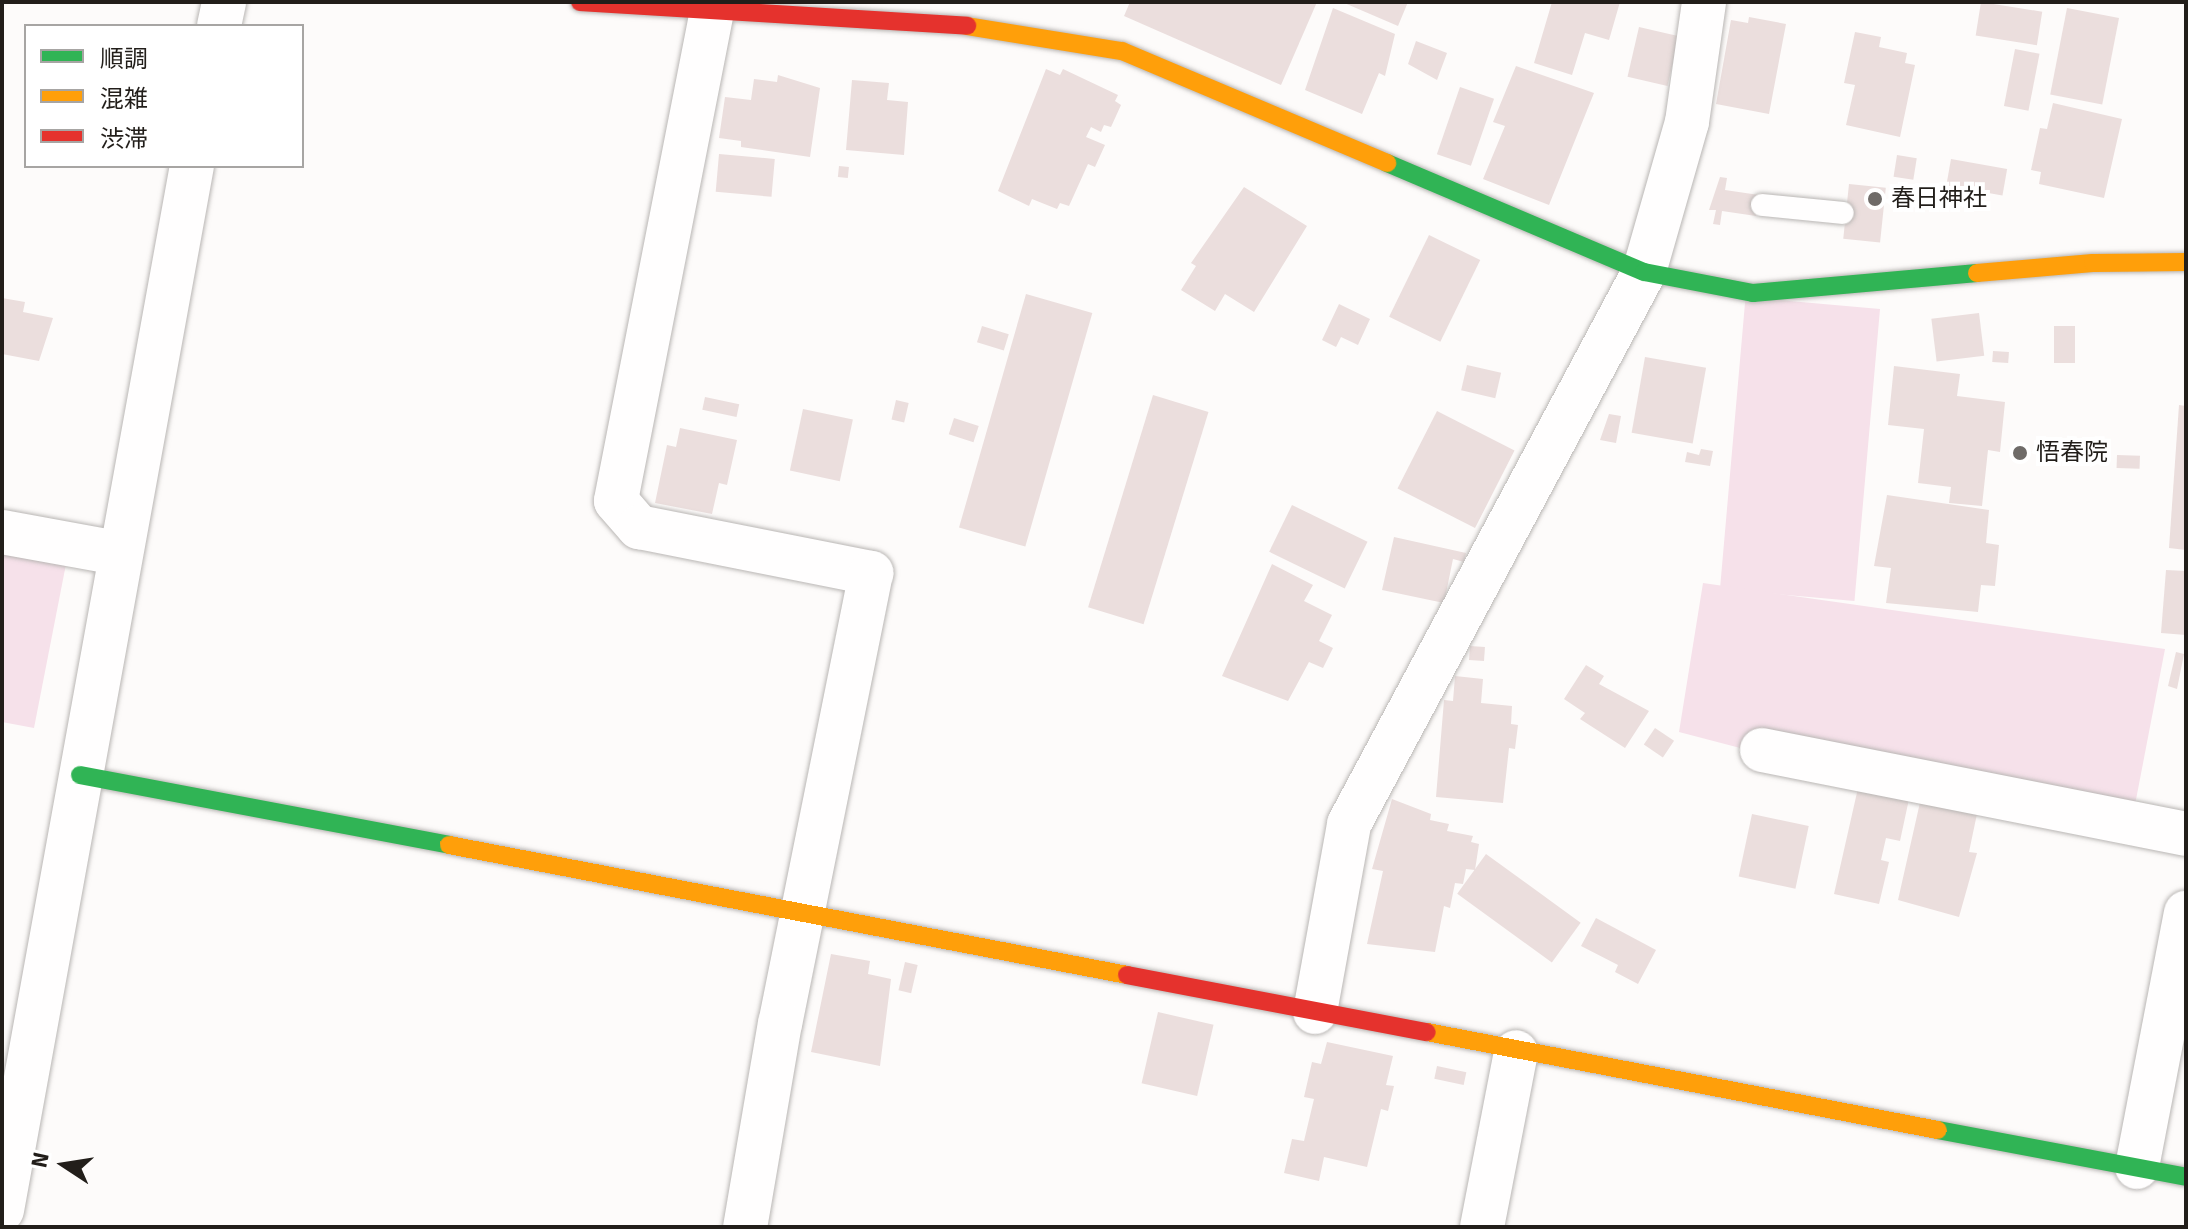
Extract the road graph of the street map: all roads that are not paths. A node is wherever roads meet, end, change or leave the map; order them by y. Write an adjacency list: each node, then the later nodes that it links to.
1 (224, 2): 6 (street)
2 (580, 2): 4 (street)
3 (1704, 2): 11 (street)
4 (712, 11): 5 (street); 17 (street)
5 (974, 14): 11 (street)
6 (219, 24)
7 (192, 168): 13 (street)
8 (1762, 205): 9 (lane)
9 (1843, 213)
10 (2186, 262): 11 (street)
11 (1644, 272): 19 (street)
12 (2, 532): 13 (street)
13 (118, 553): 15 (street)
14 (1762, 750): 16 (street)
15 (80, 775): 17 (street); 23 (street)
16 (2186, 834)
17 (803, 912): 19 (street); 24 (street)
18 (2186, 913): 21 (street)
19 (1315, 1012): 20 (street)
20 (1516, 1052): 21 (street); 25 (street)
21 (2137, 1167): 22 (street)
22 (2186, 1177)
23 (2, 1210)
24 (745, 1227)
25 (1482, 1227)

